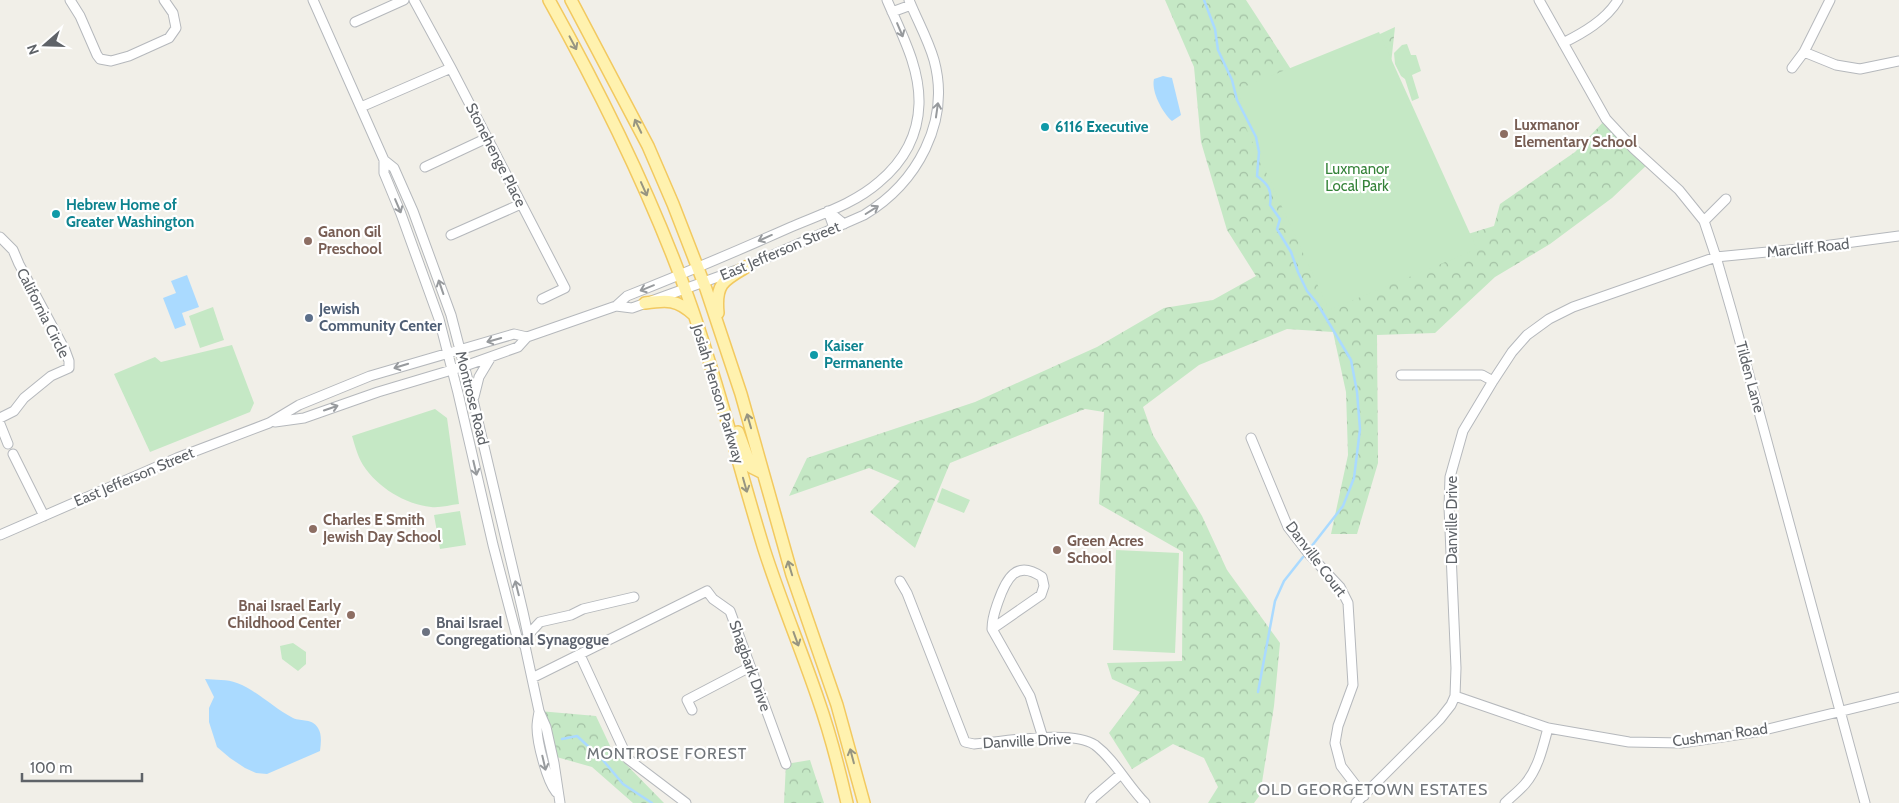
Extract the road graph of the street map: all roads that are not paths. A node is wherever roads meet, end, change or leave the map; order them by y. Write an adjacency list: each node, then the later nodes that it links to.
1 (70, 0): 2 (street)
2 (164, 0)
3 (313, 0): 20 (street, Montrose Road)
4 (404, 0): 14 (street)
5 (414, 0): 18 (street, Stonehenge Place)
6 (549, 0): 36 (main road, Josiah Henson Parkway, one-way to 36)
7 (571, 0): 35 (main road, Josiah Henson Parkway, one-way to 7)
8 (887, 0): 13 (street, East Jefferson Street)
9 (1539, 0): 15 (street, Tilden Lane)
10 (1618, 0): 15 (street)
11 (1830, 0): 16 (street)
12 (910, 2): 13 (street); 28 (street, East Jefferson Street, one-way to 12)
13 (892, 12): 26 (street, East Jefferson Street, one-way to 26)
14 (355, 22)
15 (1563, 44): 27 (street, Tilden Lane)
16 (1804, 52): 17 (street); 19 (street)
17 (1899, 61)
18 (451, 68): 20 (street); 21 (street, Stonehenge Place)
19 (1792, 68)
20 (361, 107): 22 (street, Montrose Road)
21 (487, 138): 23 (street); 25 (street, Stonehenge Place)
22 (384, 160): 45 (street, Montrose Road, one-way to 22); 46 (street, Montrose Road, one-way to 46)
23 (425, 167)
24 (1726, 200): 27 (street)
25 (521, 204): 30 (street); 39 (street, Stonehenge Place)
26 (828, 211): 28 (street); 29 (street); 35 (street, East Jefferson Street, one-way to 35)
27 (1704, 221): 33 (street, Tilden Lane)
28 (844, 224): 29 (street, East Jefferson Street)
29 (834, 228): 34 (street, East Jefferson Street)
30 (451, 235)
31 (1899, 236): 33 (street, Marcliff Road)
32 (0, 238): 54 (street, California Circle)
33 (1716, 257): 51 (street, Danville Drive); 76 (street, Tilden Lane)
34 (748, 266): 37 (street, East Jefferson Street); 43 (main road)
35 (698, 268): 36 (street, East Jefferson Street); 37 (main road, Josiah Henson Parkway)
36 (680, 275): 38 (main road, Josiah Henson Parkway); 41 (street, East Jefferson Street, one-way to 41)
37 (703, 283): 38 (street, East Jefferson Street); 43 (main road, Josiah Henson Parkway)
38 (685, 289): 40 (street, East Jefferson Street); 42 (main road, Josiah Henson Parkway)
39 (542, 299)
40 (645, 303): 41 (street, East Jefferson Street); 42 (main road)
41 (616, 306): 44 (street, East Jefferson Street)
42 (695, 316): 53 (main road, Josiah Henson Parkway)
43 (719, 327): 60 (main road, Josiah Henson Parkway, one-way to 43)
44 (527, 337): 45 (street, East Jefferson Street, one-way to 45); 47 (street, East Jefferson Street)
45 (461, 350): 46 (street, East Jefferson Street); 48 (street, Montrose Road)
46 (448, 353): 49 (street, Montrose Road); 55 (street, East Jefferson Street, one-way to 55)
47 (491, 357): 48 (street, East Jefferson Street); 52 (street)
48 (465, 366): 49 (street, East Jefferson Street); 52 (street, Montrose Road)
49 (452, 370): 55 (street, East Jefferson Street, one-way to 49); 69 (street, Montrose Road, one-way to 69)
50 (1401, 375): 51 (street)
51 (1493, 381): 73 (street, Danville Drive)
52 (473, 400): 65 (street, Montrose Road, one-way to 52)
53 (723, 404): 60 (main road); 84 (main road, Josiah Henson Parkway, one-way to 84)
54 (0, 418)
55 (269, 423): 61 (street, East Jefferson Street)
56 (0, 424): 58 (street)
57 (1251, 438): 81 (street, Danville Court)
58 (8, 444)
59 (13, 454): 61 (street)
60 (763, 473): 85 (main road, Josiah Henson Parkway, one-way to 60)
61 (44, 516): 62 (street, East Jefferson Street)
62 (0, 535)
63 (900, 581): 78 (street, Danville Drive)
64 (634, 597): 66 (street)
65 (523, 612): 66 (street); 68 (street, Montrose Road)
66 (540, 622): 68 (street)
67 (992, 629): 67 (street); 78 (street)
68 (528, 635): 69 (street)
69 (524, 646): 72 (street, Montrose Road)
70 (580, 655): 71 (street, Shagbark Drive); 72 (street, Shagbark Drive); 83 (street)
71 (750, 667): 75 (street); 79 (street, Shagbark Drive)
72 (532, 678): 82 (street, Montrose Road)
73 (1455, 696): 77 (street, Cushman Road); 81 (street)
74 (1899, 697): 76 (street, Cushman Road)
75 (692, 710)
76 (1840, 712): 77 (street, Cushman Road); 90 (street, Tilden Lane)
77 (1548, 728): 89 (street)
78 (1044, 738): 80 (street, Danville Drive)
79 (786, 764)
80 (1120, 774): 86 (street); 87 (street, Danville Drive)
81 (1364, 796): 88 (street)
82 (559, 799)
83 (686, 803)
84 (847, 803)
85 (864, 803)
86 (1090, 803)
87 (1145, 803)
88 (1356, 803)
89 (1504, 803)
90 (1864, 803)

